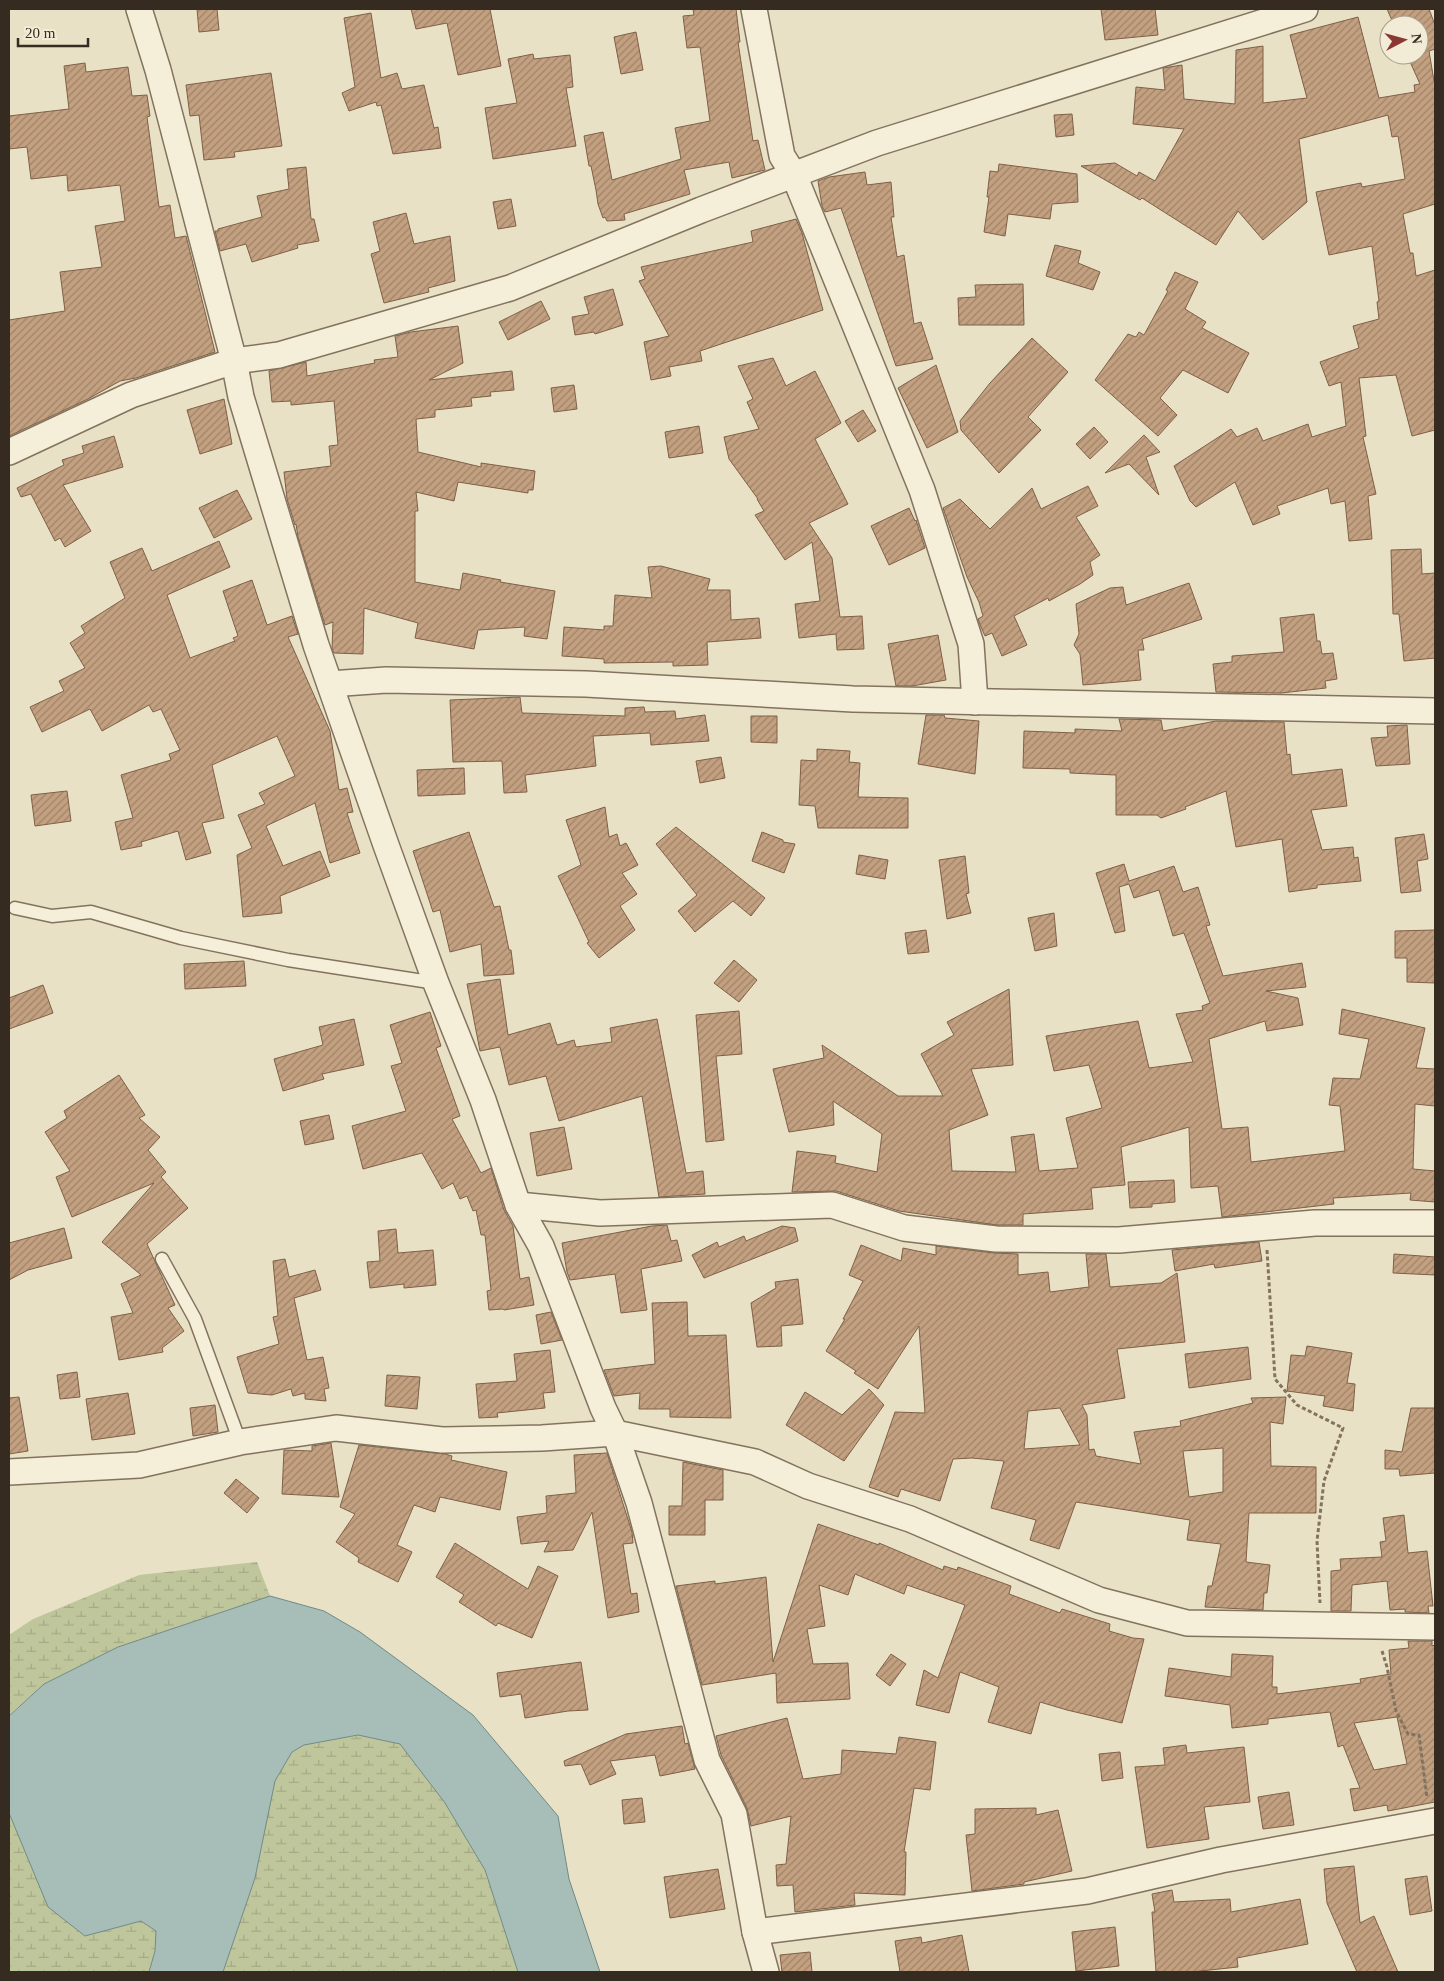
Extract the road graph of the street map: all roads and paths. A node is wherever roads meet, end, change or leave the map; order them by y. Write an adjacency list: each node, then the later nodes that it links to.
1 (139, 9): 5 (street)
2 (754, 9): 4 (street)
3 (1305, 9): 4 (street)
4 (794, 175): 5 (street); 8 (street)
5 (234, 361): 6 (street); 7 (street)
6 (9, 452)
7 (330, 684): 8 (street); 11 (street)
8 (975, 702): 9 (street)
9 (1435, 711)
10 (14, 908): 11 (lane)
11 (436, 983): 12 (street)
12 (518, 1205): 14 (street); 16 (street)
13 (1435, 1223): 14 (street)
14 (1265, 1227): 19 (path)
15 (162, 1259): 17 (lane)
16 (616, 1433): 17 (street); 19 (street); 23 (street)
17 (240, 1442): 18 (street)
18 (9, 1472)
19 (1321, 1626): 20 (street)
20 (1374, 1626): 21 (street); 22 (path)
21 (1435, 1627)
22 (1432, 1821): 23 (street)
23 (756, 1932): 24 (street)
24 (766, 1972)

